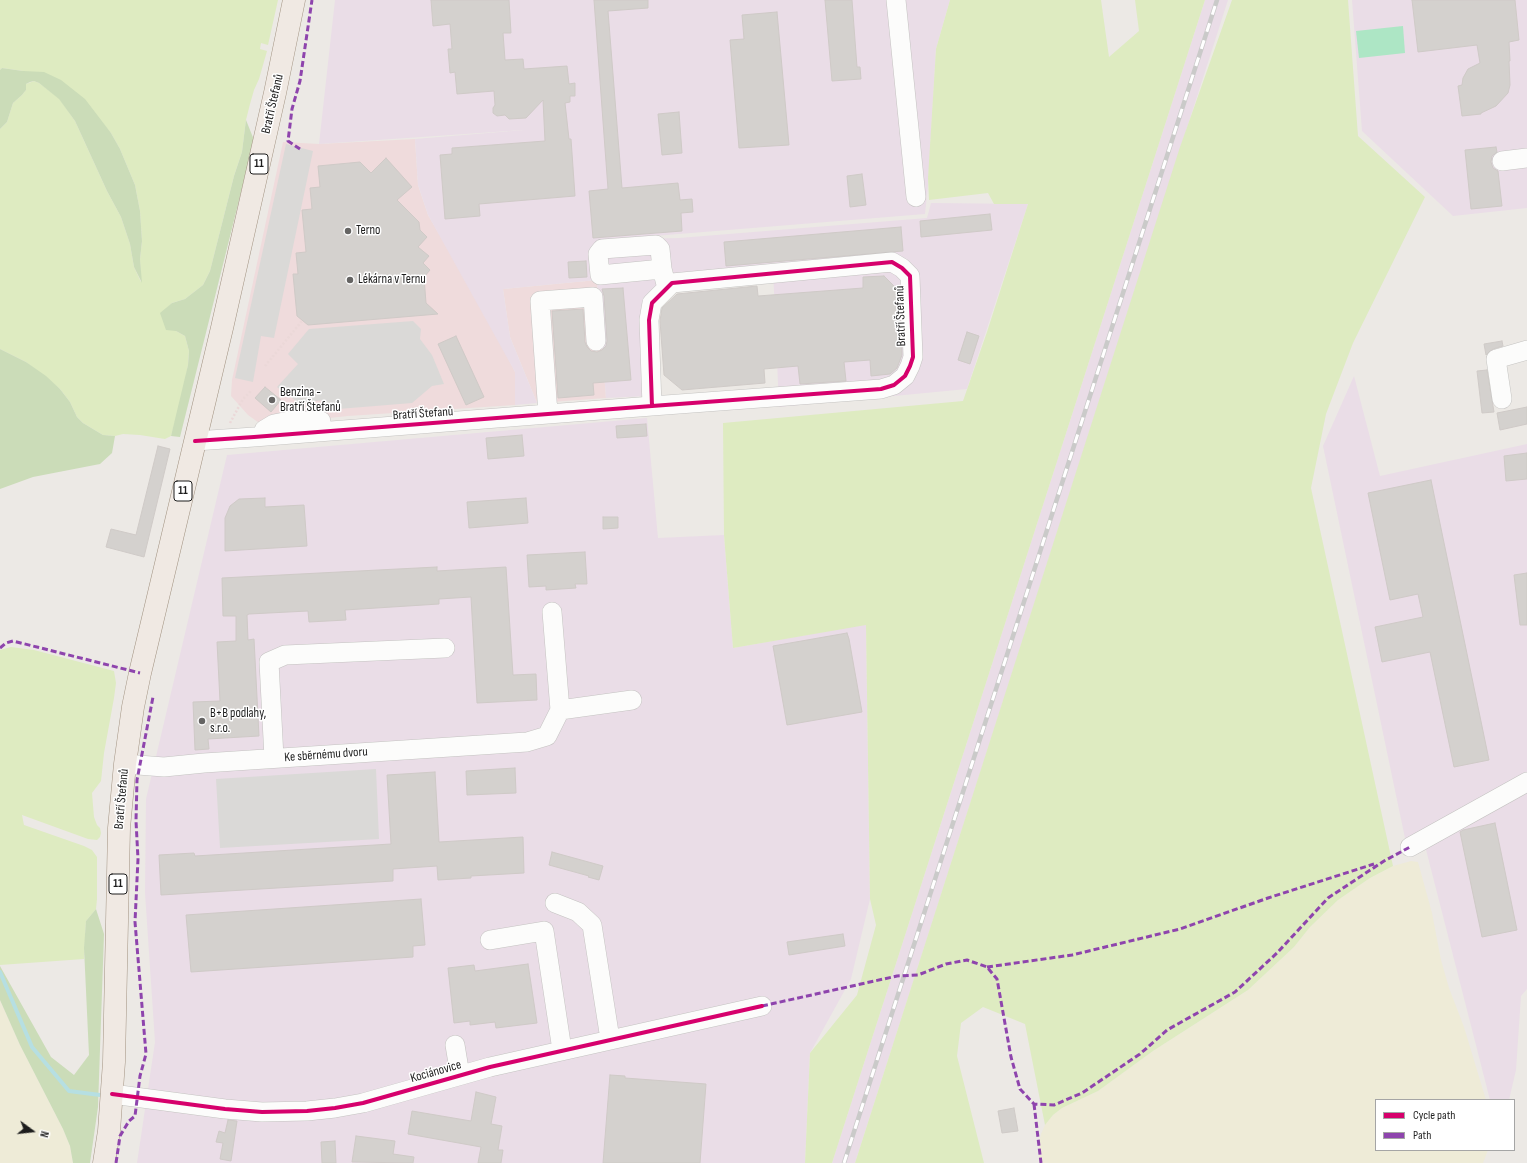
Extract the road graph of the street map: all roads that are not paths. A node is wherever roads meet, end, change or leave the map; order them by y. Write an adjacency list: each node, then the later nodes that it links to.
1 (294, 0): 13 (main road, Bratří Štefanů / 11)
2 (896, 4): 5 (street)
3 (1527, 158): 4 (street)
4 (1502, 161)
5 (916, 197)
6 (662, 269): 7 (street)
7 (667, 288): 11 (street, Bratří Štefanů); 11 (street, Bratří Štefanů)
8 (596, 341): 12 (street)
9 (1527, 350): 10 (street)
10 (1502, 399)
11 (652, 406): 12 (street, Bratří Štefanů)
12 (548, 414): 13 (street, Bratří Štefanů)
13 (195, 441): 19 (main road, Bratří Štefanů / 11)
14 (552, 612): 17 (street)
15 (445, 648): 18 (street)
16 (632, 700): 17 (street)
17 (560, 710): 18 (street, Ke sběrnému dvoru)
18 (274, 758): 19 (street, Ke sběrnému dvoru)
19 (125, 764): 29 (main road, Bratří Štefanů / 11)
20 (1527, 782): 21 (street)
21 (1410, 847)
22 (555, 903): 25 (street)
23 (490, 940): 27 (street)
24 (762, 1006): 25 (street, Kociánovice)
25 (610, 1039): 27 (street, Kociánovice)
26 (455, 1045): 28 (street)
27 (562, 1050): 28 (street, Kociánovice)
28 (460, 1075): 29 (street, Kociánovice)
29 (112, 1094): 30 (main road, Bratří Štefanů / 11)
30 (104, 1163)

